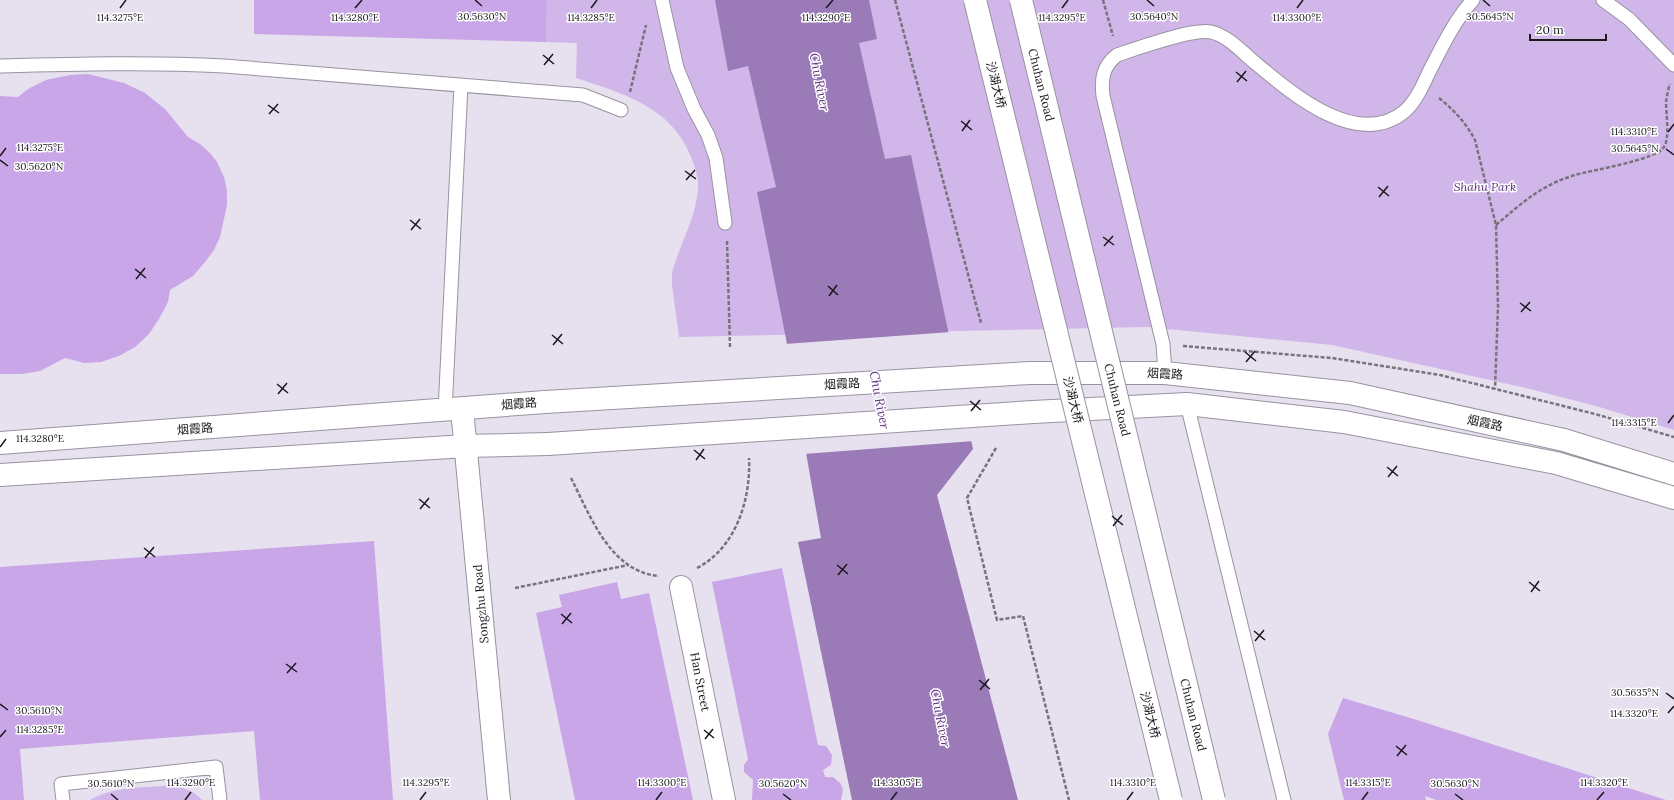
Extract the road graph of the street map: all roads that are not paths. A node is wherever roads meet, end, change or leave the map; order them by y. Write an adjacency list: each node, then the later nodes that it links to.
1 (976, 0): 24 (main road, 沙湖大桥, bridge)
2 (1021, 0): 25 (main road, Chuhan Road, bridge)
3 (1473, 0): 11 (lane)
4 (1603, 0): 6 (lane)
5 (663, 2): 10 (lane)
6 (1674, 65)
7 (0, 66): 8 (lane)
8 (461, 85): 9 (lane); 13 (lane)
9 (621, 110)
10 (725, 223)
11 (1165, 373): 13 (main road, 烟霞路, bridge); 16 (main road, 烟霞路)
12 (1187, 404): 15 (main road, bridge); 18 (main road); 26 (lane)
13 (454, 410): 14 (main road, 烟霞路); 15 (main road, Songzhu Road)
14 (0, 443)
15 (466, 446): 17 (main road); 22 (main road, Songzhu Road)
16 (1674, 474)
17 (0, 475)
18 (1674, 498)
19 (687, 579): 23 (main road, Han Street)
20 (63, 800): 21 (lane)
21 (220, 800)
22 (499, 800)
23 (724, 800)
24 (1171, 800)
25 (1214, 800)
26 (1284, 800)

